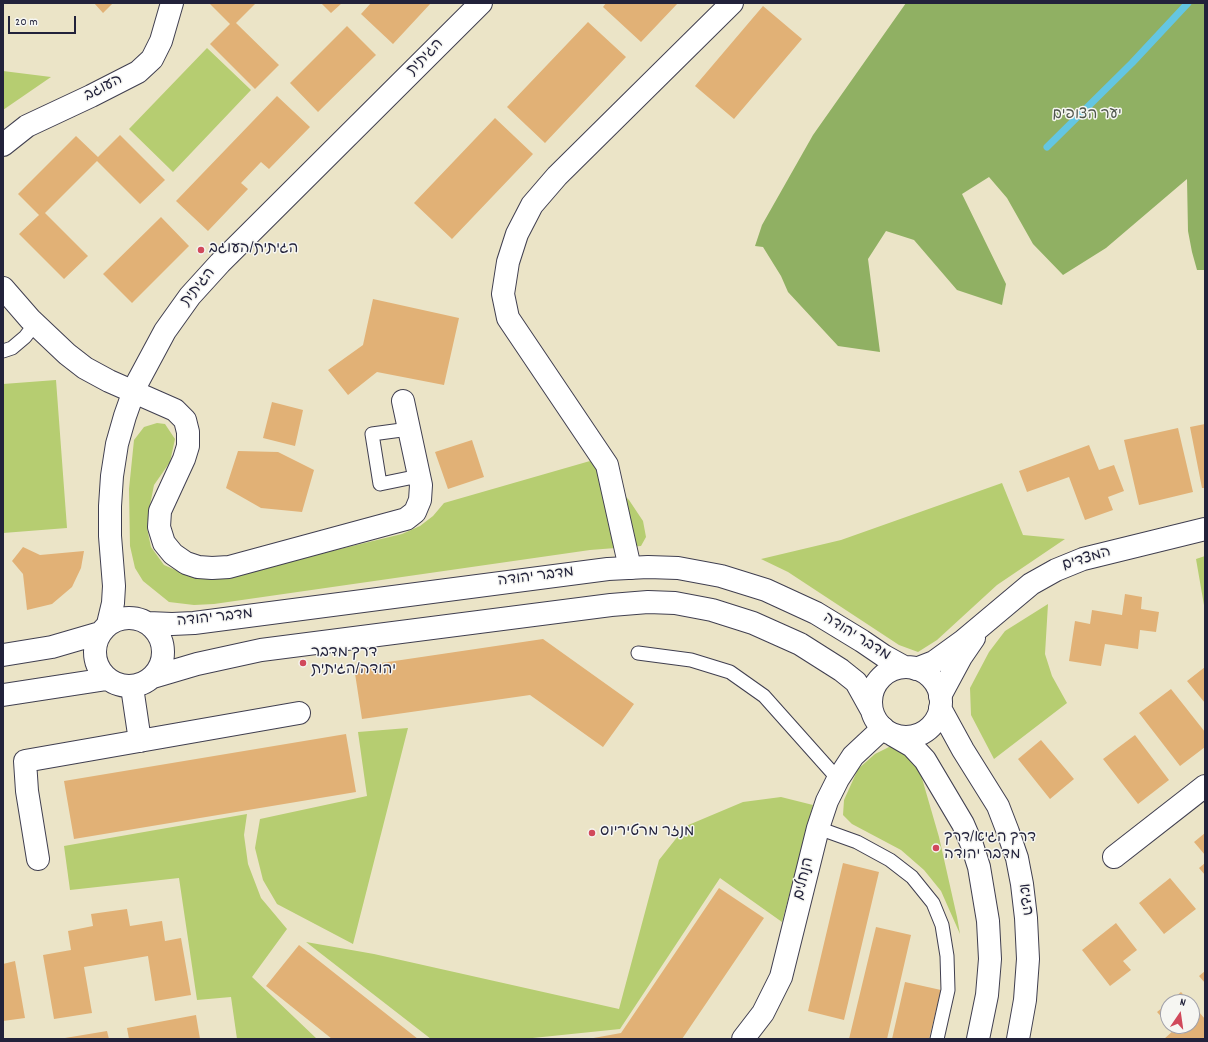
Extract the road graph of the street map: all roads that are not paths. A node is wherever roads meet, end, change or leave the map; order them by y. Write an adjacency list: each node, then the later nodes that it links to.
1 (172, 3): 4 (street, העוגב)
2 (481, 3): 8 (street, הגיתית)
3 (732, 3): 13 (street)
4 (3, 144)
5 (7, 299): 6 (street)
6 (36, 324): 7 (lane); 8 (street)
7 (3, 351)
8 (134, 392): 11 (street); 14 (street, הגיתית)
9 (403, 401): 10 (street)
10 (409, 429): 11 (street); 11 (lane)
11 (419, 476)
12 (1205, 529): 16 (street, המצדים)
13 (630, 568): 15 (street, מדבר יהודה); 20 (street, מדבר יהודה)
14 (114, 572): 15 (street, הגיתית); 17 (street, הגיתית)
15 (143, 621): 17 (street); 21 (street)
16 (985, 623): 20 (street, המצדים); 25 (street, המצדים)
17 (104, 629): 19 (street); 22 (street)
18 (638, 653): 30 (lane)
19 (3, 656)
20 (910, 668): 25 (street); 26 (street)
21 (153, 677): 23 (street); 26 (street)
22 (107, 679): 23 (street); 24 (street)
23 (132, 687): 29 (street)
24 (3, 695)
25 (940, 702): 28 (street); 38 (street, הגיא)
26 (871, 709): 28 (street)
27 (299, 713): 29 (street)
28 (888, 731): 30 (street, הנחלים); 37 (street)
29 (140, 741): 34 (street)
30 (838, 779): 32 (street, הנחלים)
31 (1205, 786): 33 (street)
32 (818, 828): 35 (street, הנחלים); 36 (lane)
33 (1114, 857)
34 (38, 859)
35 (743, 1039)
36 (937, 1039)
37 (978, 1039)
38 (1018, 1039)

